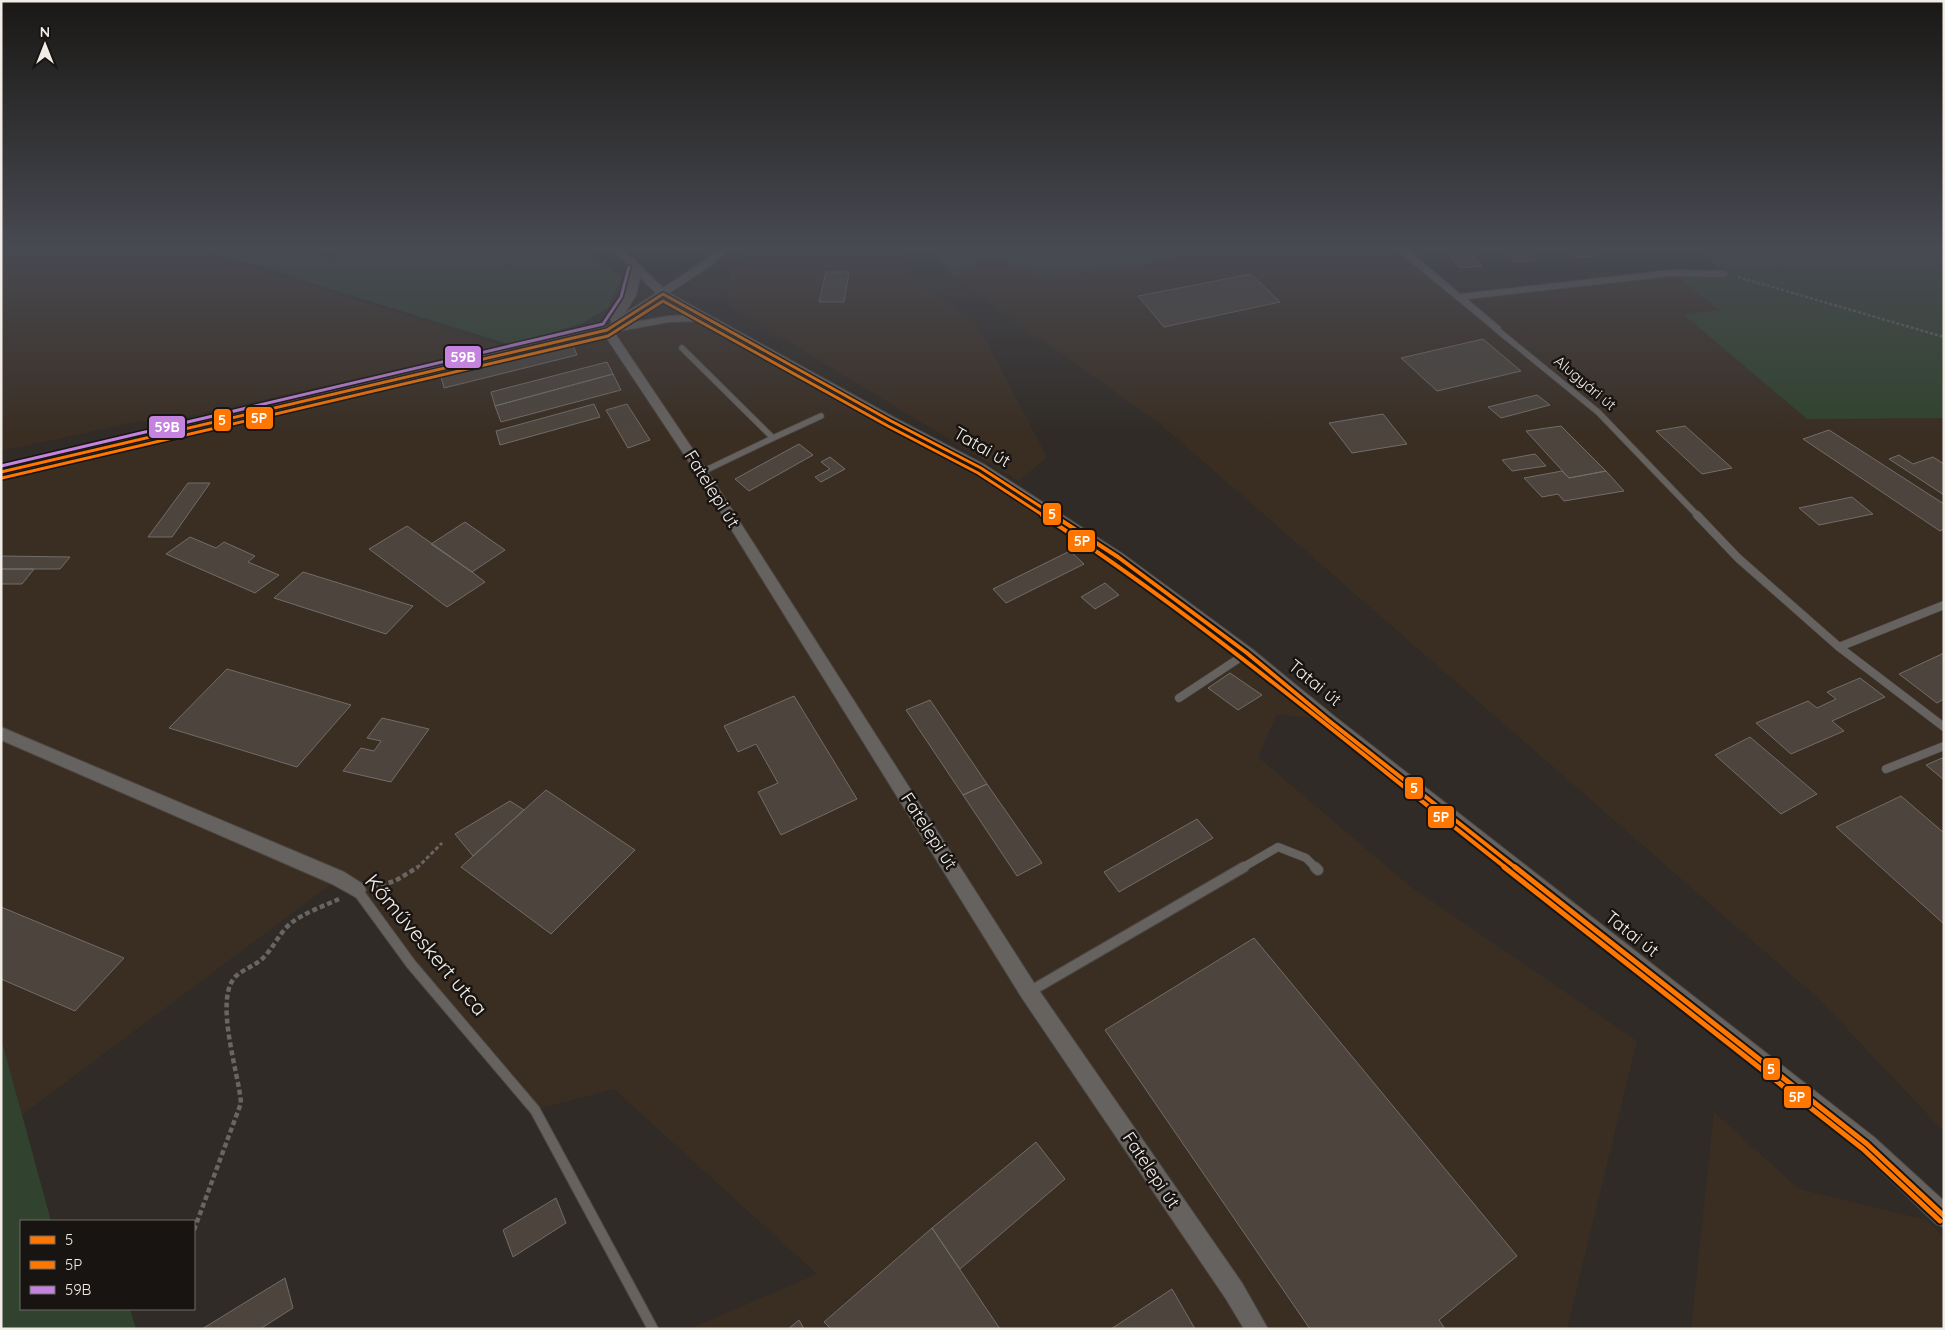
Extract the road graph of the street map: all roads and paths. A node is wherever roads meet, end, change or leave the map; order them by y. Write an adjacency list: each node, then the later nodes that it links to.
1 (624, 309): 8 (street)
2 (640, 309): 8 (street)
3 (689, 309): 6 (street, Tatai út)
4 (1473, 309): 7 (street, Alugyári út)
5 (1846, 309): 9 (path)
6 (704, 318): 8 (street); 17 (street, Tatai út)
7 (1496, 328): 16 (lane, Alugyári út)
8 (607, 330): 13 (street); 14 (street, Fatelepi út)
9 (1944, 337)
10 (682, 348): 12 (lane)
11 (821, 416): 12 (lane)
12 (773, 438): 14 (lane)
13 (1, 472)
14 (702, 472): 26 (street, Fatelepi út)
15 (1944, 605): 16 (lane)
16 (1839, 647): 19 (lane, Alugyári út)
17 (1247, 653): 18 (lane); 27 (street, Tatai út)
18 (1179, 698)
19 (1944, 727)
20 (1, 733): 25 (street, Kőműveskert utca)
21 (1944, 746): 22 (lane)
22 (1886, 769)
23 (442, 843): 25 (path)
24 (1318, 870): 26 (lane)
25 (356, 890): 28 (path); 29 (lane, Kőműveskert utca)
26 (1029, 992): 30 (street, Fatelepi út)
27 (1944, 1216)
28 (195, 1227)
29 (653, 1329)
30 (1257, 1329)

